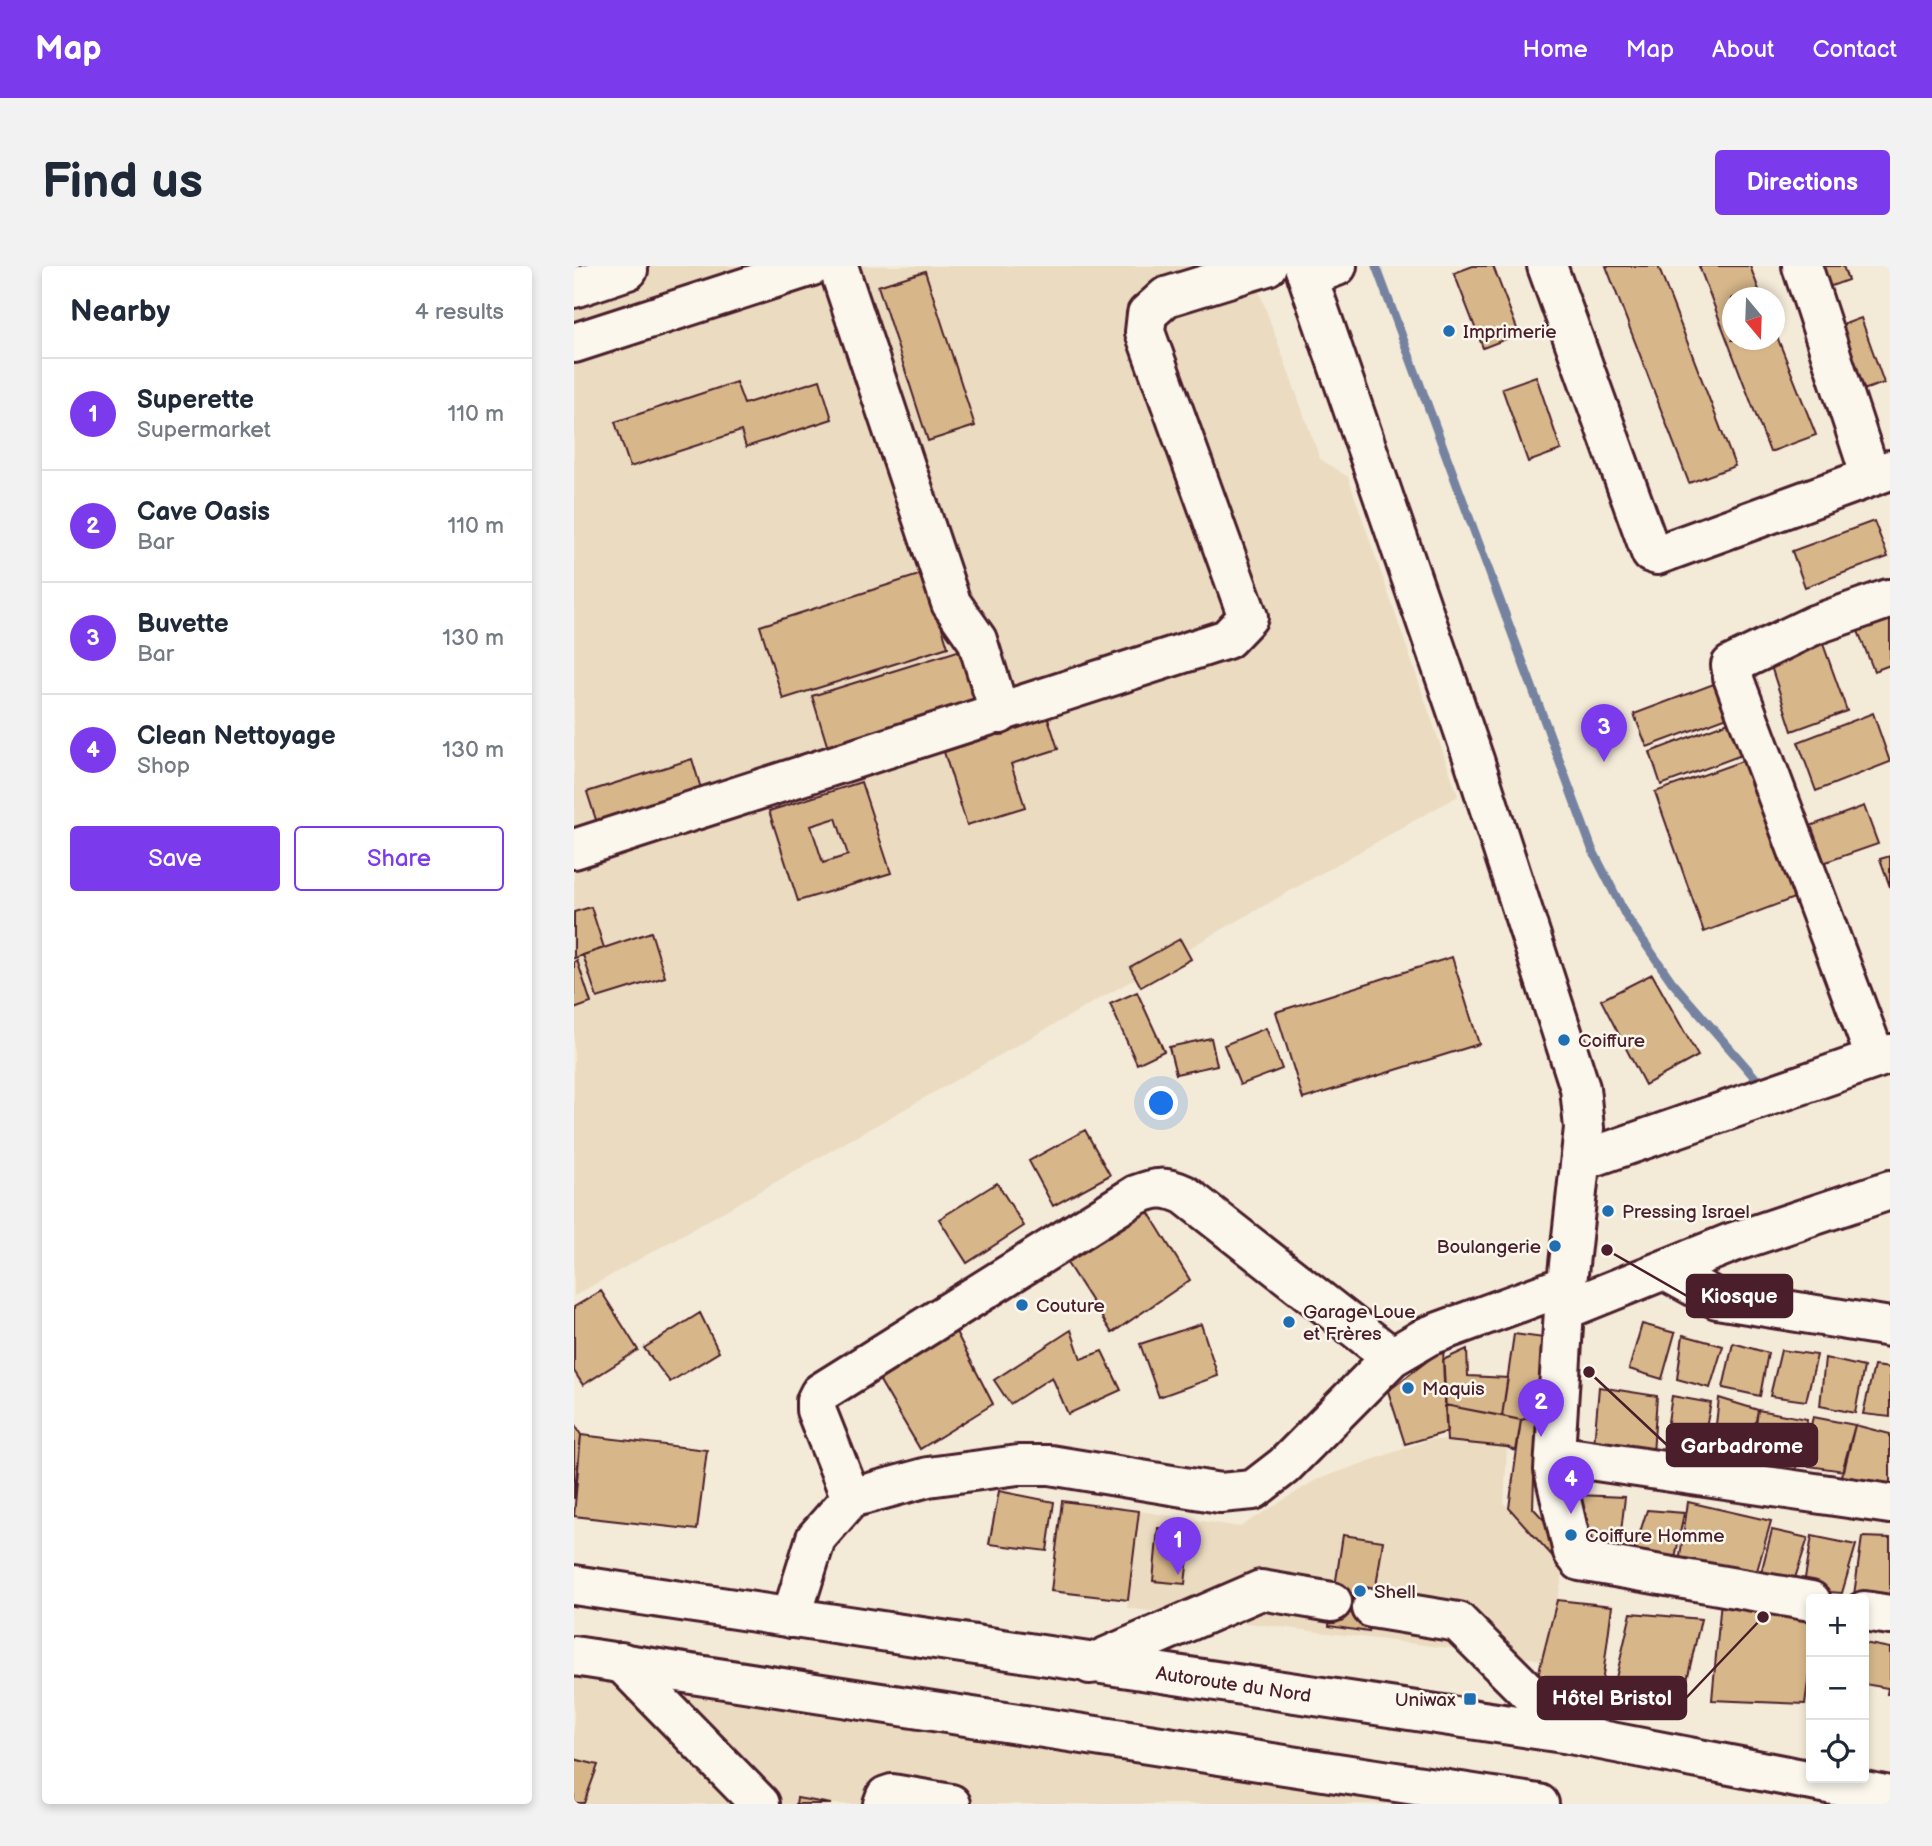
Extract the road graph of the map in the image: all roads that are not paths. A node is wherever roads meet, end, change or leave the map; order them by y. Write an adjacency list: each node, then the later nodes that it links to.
1 (812, 266): 9 (main road)
2 (838, 266): 12 (main road)
3 (1267, 266): 12 (main road)
4 (1547, 266): 10 (main road)
5 (1802, 266): 10 (main road)
6 (628, 270): 8 (main road)
7 (1316, 270): 15 (main road)
8 (577, 280)
9 (574, 343)
10 (1881, 473)
11 (1888, 599): 14 (main road)
12 (1000, 714): 13 (main road)
13 (574, 849)
14 (1883, 1057): 15 (main road)
15 (1581, 1161): 18 (main road)
16 (1890, 1190): 17 (main road)
17 (1664, 1270): 18 (main road); 19 (main road)
18 (1566, 1298): 20 (main road); 21 (main road)
19 (1890, 1327)
20 (1392, 1357): 22 (main road); 22 (main road)
21 (1555, 1455): 23 (main road); 25 (main road)
22 (851, 1498): 30 (main road)
23 (1890, 1504)
24 (574, 1585): 30 (main road, Autoroute du Nord)
25 (1806, 1600)
26 (1332, 1602): 33 (main road)
27 (1372, 1608): 34 (main road)
28 (1869, 1612): 29 (main road)
29 (1890, 1615)
30 (791, 1618): 33 (main road, Autoroute du Nord)
31 (574, 1656): 32 (main road)
32 (621, 1662): 36 (main road); 37 (main road)
33 (1090, 1664): 34 (main road, Autoroute du Nord)
34 (1570, 1734): 35 (main road, Autoroute du Nord)
35 (1890, 1796)
36 (1457, 1798): 40 (main road)
37 (760, 1804)
38 (883, 1804): 39 (main road)
39 (951, 1804)
40 (1539, 1804)

